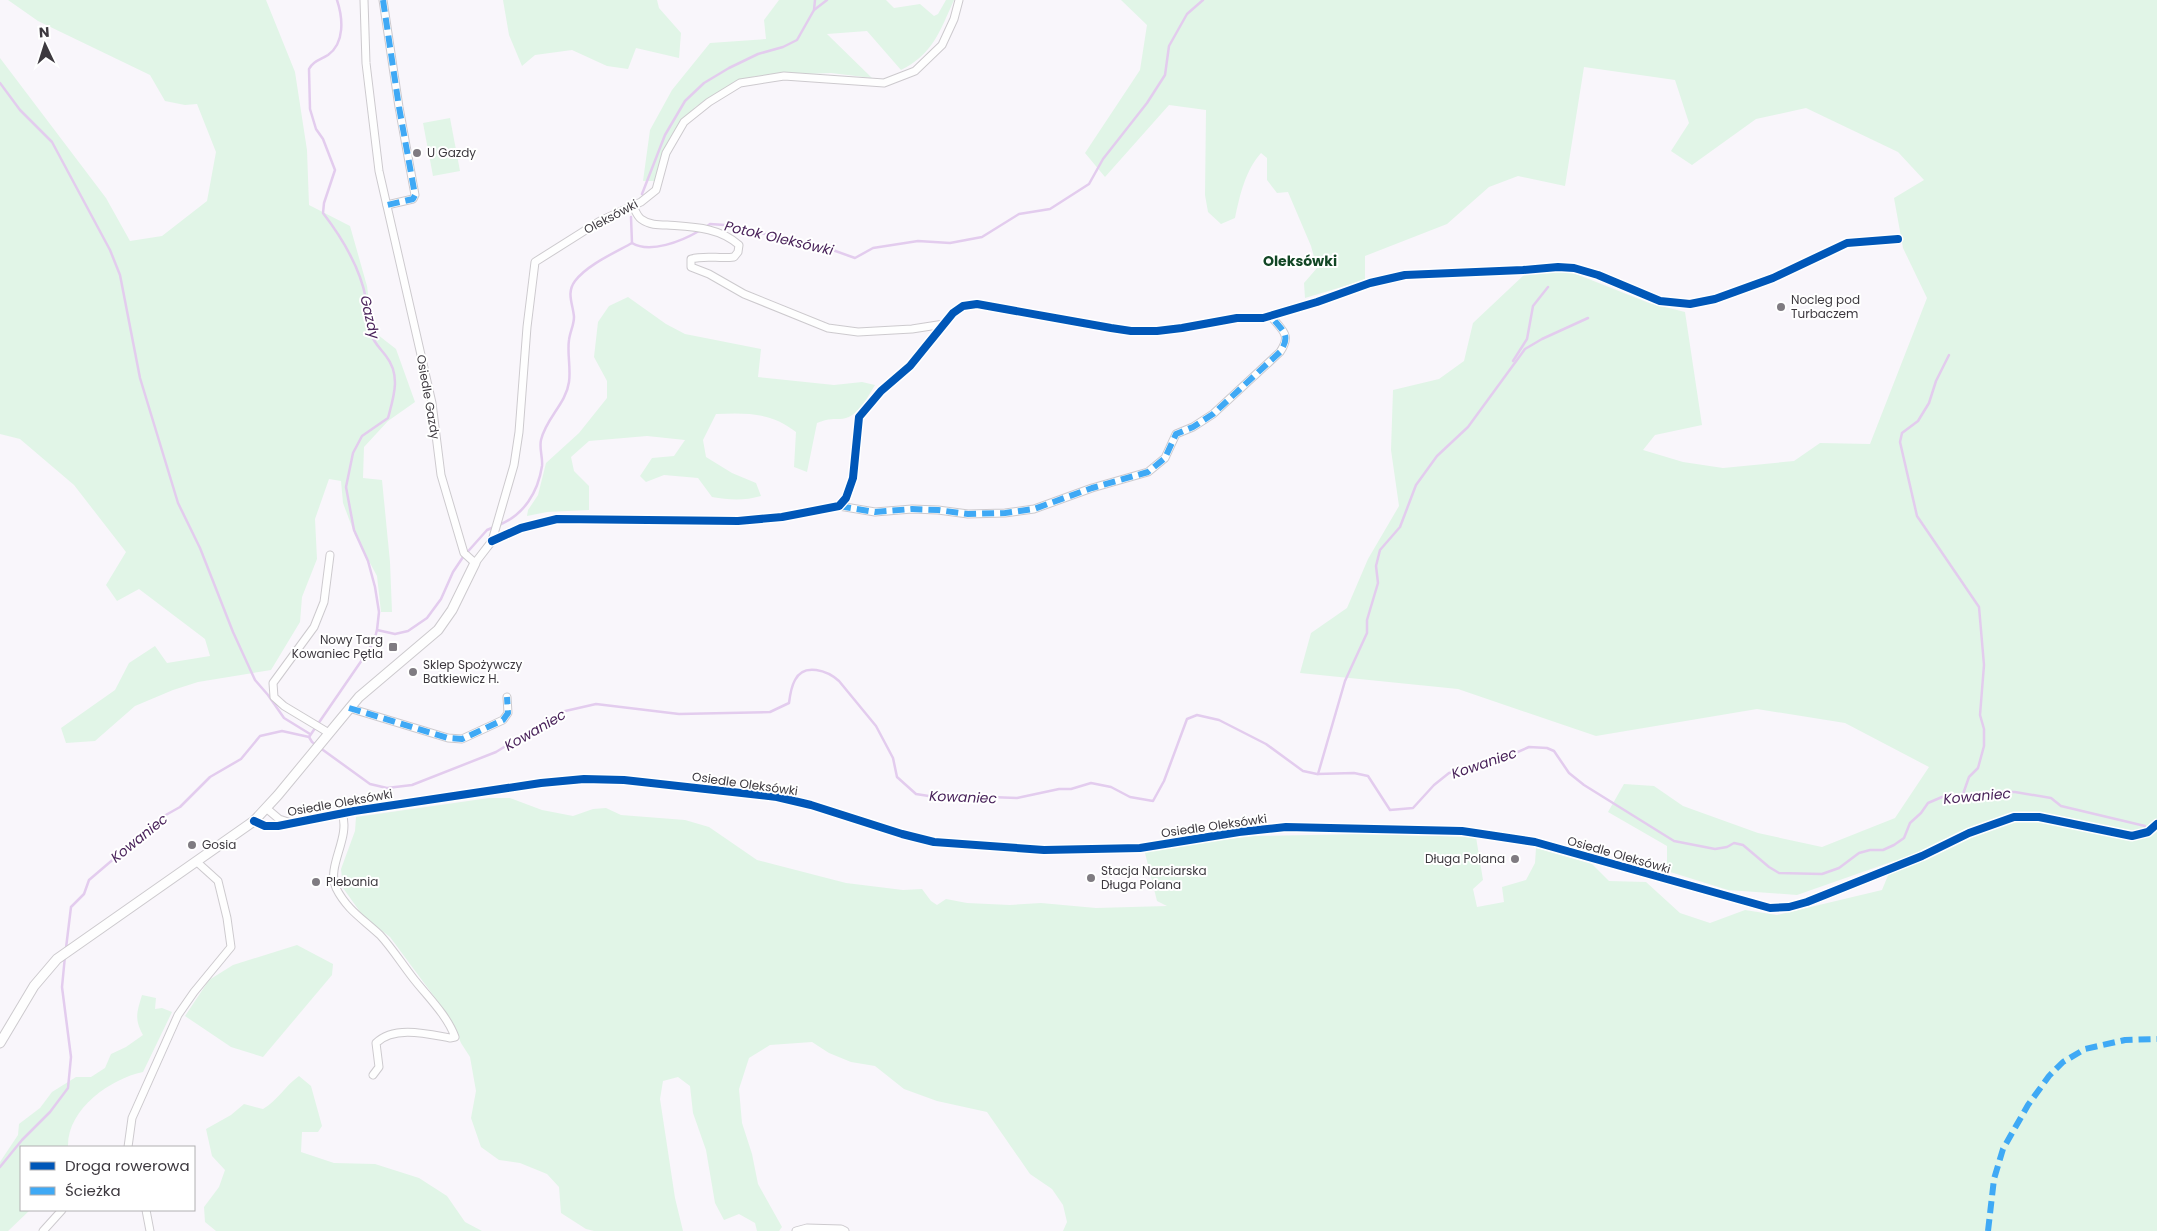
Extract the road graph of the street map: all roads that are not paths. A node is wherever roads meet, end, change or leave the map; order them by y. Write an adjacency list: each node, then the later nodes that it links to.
1 (364, 0): 4 (street, Osiedle Gazdy)
2 (383, 0): 4 (street)
3 (959, 0): 5 (street, Oleksówki)
4 (387, 205): 12 (street, Osiedle Gazdy)
5 (633, 206): 8 (street); 10 (street, Oleksówki)
6 (1898, 239): 7 (street)
7 (1271, 316): 8 (street); 9 (street)
8 (944, 324): 9 (street)
9 (840, 506): 10 (street)
10 (492, 541): 12 (street, Oleksówki)
11 (330, 555): 15 (street)
12 (473, 562): 14 (street)
13 (507, 697): 14 (street)
14 (349, 708): 15 (street)
15 (327, 734): 16 (street)
16 (266, 808): 18 (street); 19 (street, Osiedle Oleksówki)
17 (342, 813): 19 (street, Osiedle Oleksówki); 20 (street, Osiedle Oleksówki); 23 (street)
18 (254, 821): 19 (street, Osiedle Oleksówki); 21 (street)
19 (292, 823)
20 (2157, 824)
21 (197, 862): 22 (street); 24 (street)
22 (0, 1043)
23 (372, 1075)
24 (128, 1146)
25 (61, 1211): 27 (street)
26 (146, 1211): 28 (street)
27 (43, 1231)
28 (150, 1231)
29 (796, 1231): 30 (street)
30 (845, 1231)

